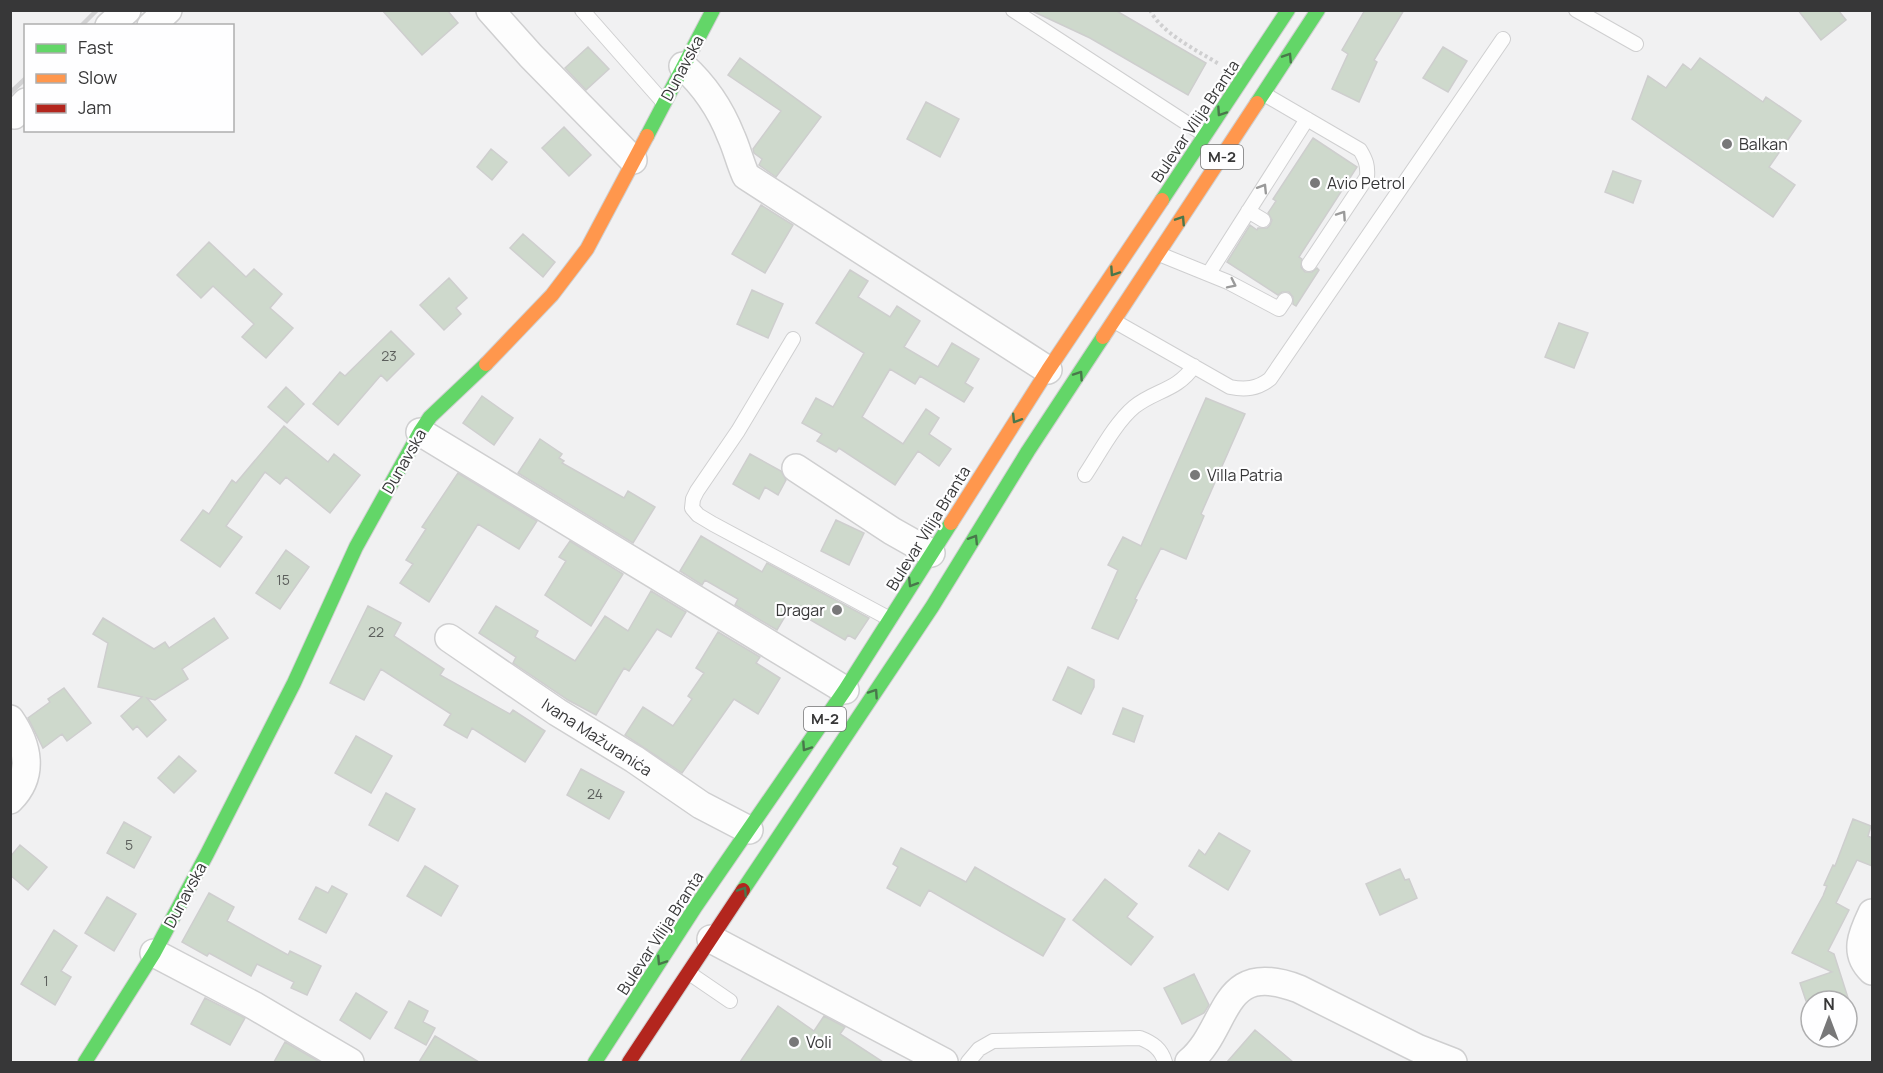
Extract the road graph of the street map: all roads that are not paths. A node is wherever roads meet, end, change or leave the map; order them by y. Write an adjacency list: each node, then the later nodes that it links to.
1 (127, 10): 10 (street)
2 (168, 10): 11 (street)
3 (490, 10): 19 (street)
4 (582, 10): 16 (lane)
5 (713, 10): 14 (main road, Dunavska)
6 (1013, 10): 18 (lane)
7 (1288, 10): 18 (main road, Bulevar Vilija Branta / M-2, one-way to 18)
8 (1318, 10): 15 (main road, M-2, one-way to 8)
9 (1576, 10): 13 (lane)
10 (111, 24)
11 (153, 24)
12 (1503, 39): 28 (lane)
13 (1636, 44)
14 (683, 66): 16 (main road, Dunavska); 29 (street)
15 (1264, 94): 17 (lane); 23 (main road, M-2, one-way to 15)
16 (664, 103): 19 (main road, Dunavska)
17 (1307, 119): 20 (lane, one-way to 17); 22 (lane, one-way to 17)
18 (1205, 135): 29 (main road, Bulevar Vilija Branta / M-2, one-way to 29)
19 (633, 160): 30 (main road, Dunavska)
20 (1248, 211): 21 (lane); 24 (lane)
21 (1263, 220)
22 (1310, 253)
23 (1159, 254): 24 (lane); 26 (main road, M-2)
24 (1209, 273): 25 (lane, one-way to 25)
25 (1286, 300)
26 (1114, 321): 28 (lane); 41 (main road, M-2, one-way to 26)
27 (793, 339): 34 (lane)
28 (1194, 366): 32 (lane)
29 (1048, 370): 33 (main road, Bulevar Vilija Branta / M-2, one-way to 33)
30 (420, 432): 36 (street); 42 (main road, Dunavska)
31 (796, 468): 33 (street)
32 (1085, 475)
33 (931, 553): 34 (main road, Bulevar Vilija Branta / M-2, one-way to 34)
34 (890, 619): 36 (main road, Bulevar Vilija Branta / M-2)
35 (449, 638): 39 (street, Ivana Mažuranića)
36 (845, 690): 39 (main road, Bulevar Vilija Branta / M-2, one-way to 39)
37 (10, 718): 38 (street)
38 (10, 800)
39 (749, 830): 50 (main road, Bulevar Vilija Branta / M-2, one-way to 50)
40 (1872, 913): 43 (street)
41 (711, 939): 44 (main road, M-2); 46 (street)
42 (154, 953): 48 (main road, Dunavska); 49 (street)
43 (1872, 971)
44 (689, 973): 45 (lane); 51 (main road, M-2)
45 (730, 1001)
46 (939, 1061)
47 (1195, 1061): 54 (street)
48 (85, 1062)
49 (350, 1062)
50 (595, 1062)
51 (629, 1062)
52 (968, 1062): 53 (lane)
53 (1165, 1062)
54 (1453, 1062)

